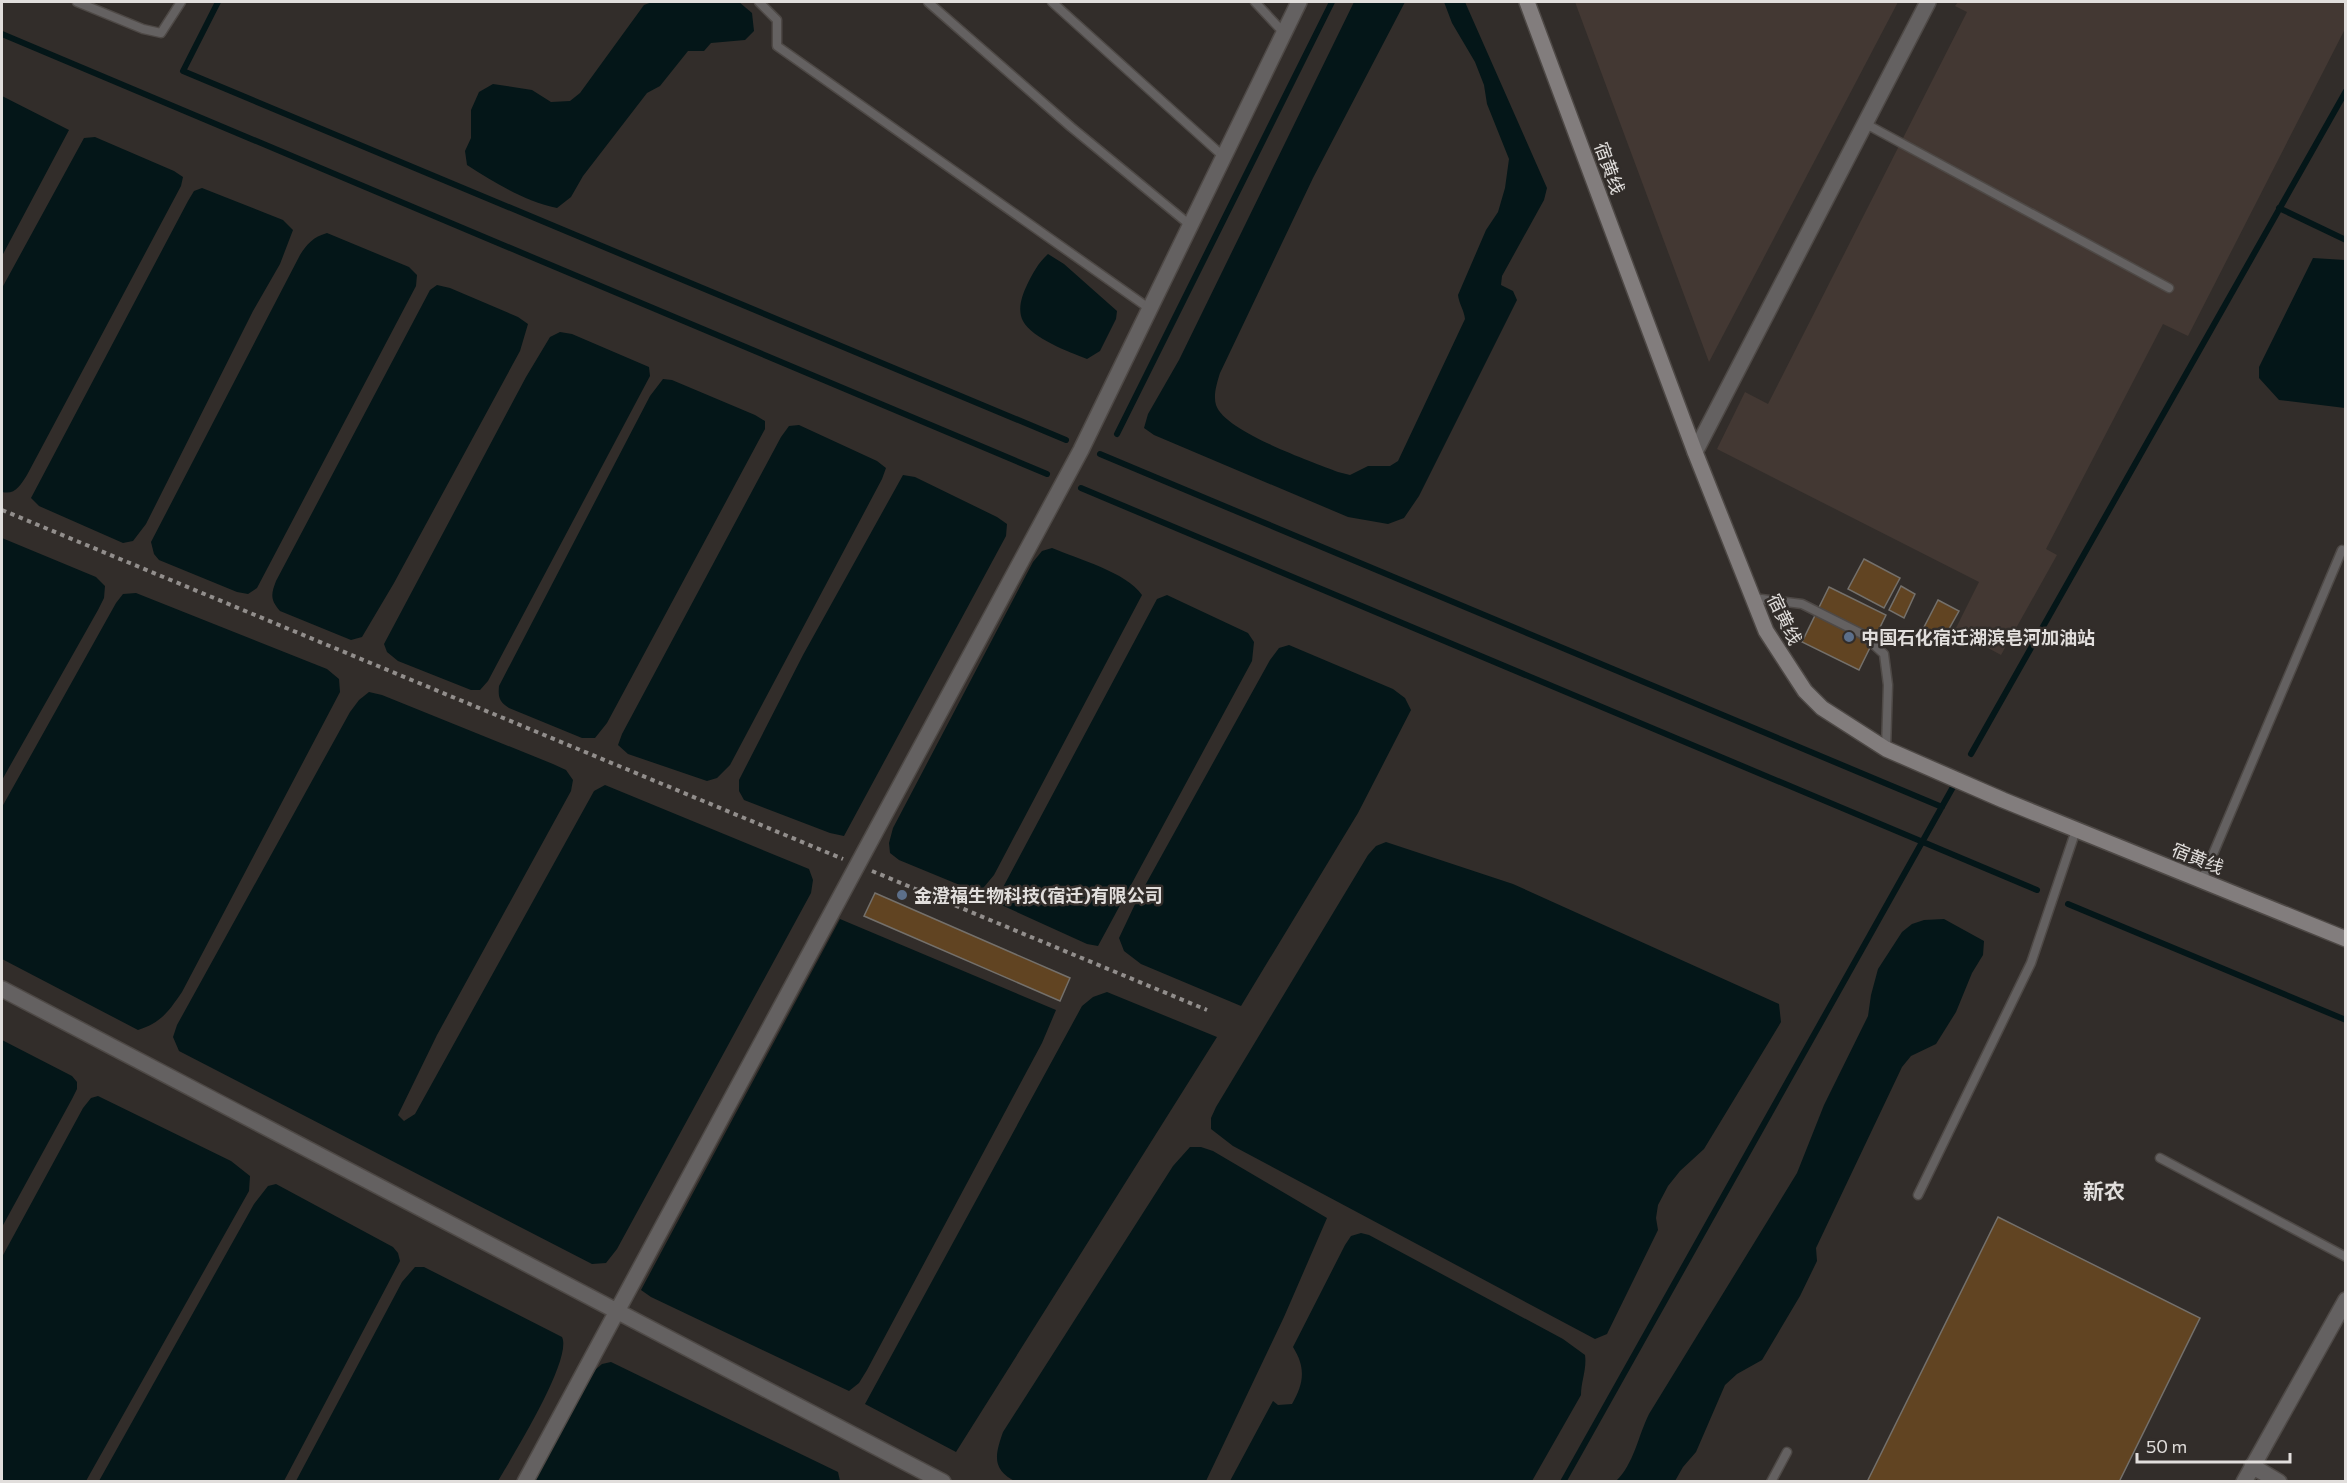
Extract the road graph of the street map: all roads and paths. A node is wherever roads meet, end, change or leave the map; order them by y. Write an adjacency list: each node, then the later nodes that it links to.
1 (77, 2): 2 (lane)
2 (181, 2)
3 (759, 2): 15 (lane)
4 (928, 2): 13 (lane)
5 (1052, 2): 12 (lane)
6 (1255, 2): 10 (lane)
7 (1299, 2): 10 (street)
8 (1527, 2): 16 (main road, 宿黄线)
9 (1928, 2): 11 (street)
10 (1284, 33): 12 (street)
11 (1866, 124): 14 (lane); 16 (street)
12 (1224, 157): 13 (street)
13 (1190, 225): 15 (street)
14 (2169, 288)
15 (1150, 309): 22 (street)
16 (1695, 452): 19 (main road, 宿黄线)
17 (2, 510): 22 (path)
18 (2342, 550): 23 (lane)
19 (1753, 598): 20 (main road, 宿黄线); 20 (lane)
20 (1886, 749): 21 (main road, 宿黄线)
21 (2076, 830): 23 (main road, 宿黄线); 28 (lane)
22 (858, 865): 26 (path); 31 (street)
23 (2202, 880): 24 (main road, 宿黄线)
24 (2346, 939)
25 (2, 989): 31 (street)
26 (1207, 1010)
27 (2160, 1158): 29 (lane)
28 (1918, 1195)
29 (2346, 1257)
30 (2346, 1300): 33 (street)
31 (618, 1312): 34 (street); 35 (street)
32 (1787, 1452): 36 (lane)
33 (2252, 1466): 37 (street); 38 (street)
34 (525, 1482)
35 (943, 1482)
36 (1771, 1482)
37 (2244, 1482)
38 (2279, 1482)

